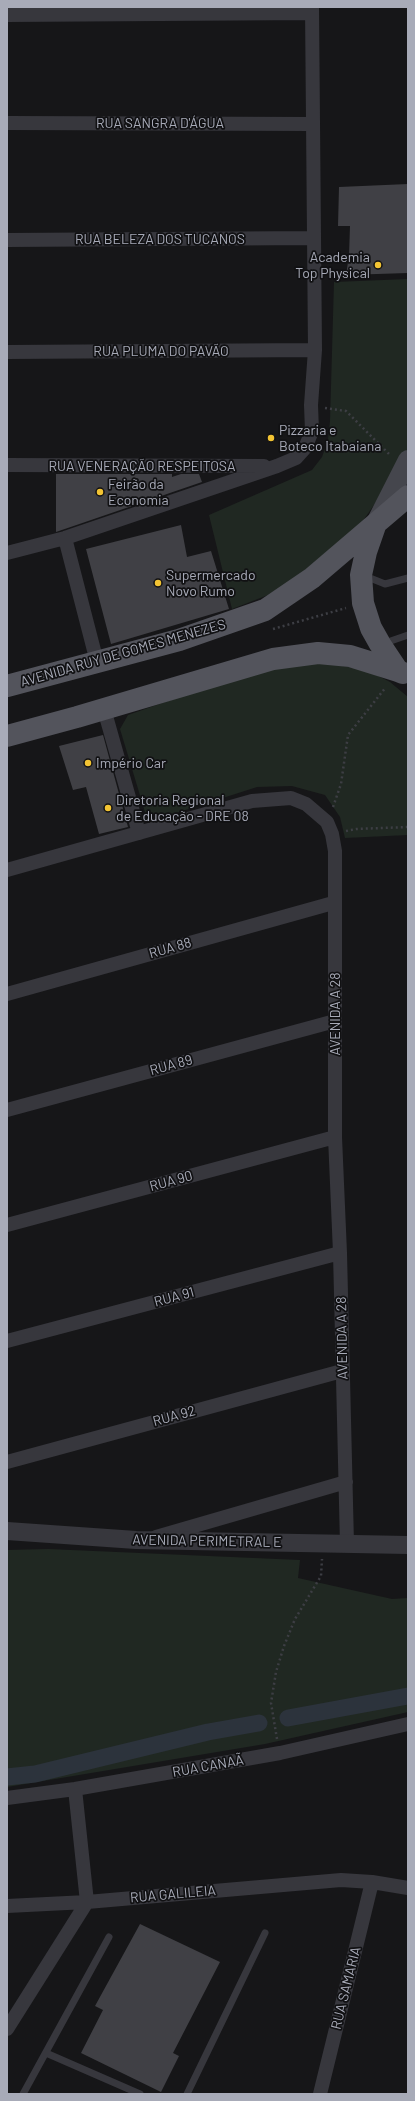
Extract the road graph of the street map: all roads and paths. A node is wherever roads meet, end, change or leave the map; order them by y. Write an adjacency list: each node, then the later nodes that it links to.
1 (312, 10): 2 (street); 4 (street)
2 (7, 15)
3 (7, 122): 4 (street, RUA SANGRA D'ÁGUA)
4 (313, 124): 5 (street)
5 (313, 238): 6 (street, RUA BELEZA DOS TUCANOS); 7 (street)
6 (7, 240)
7 (315, 350): 8 (street, RUA PLUMA DO PAVÃO); 9 (street)
8 (7, 352)
9 (311, 405): 10 (path); 12 (street)
10 (406, 464): 14 (main road)
11 (7, 465): 12 (street, RUA VENERAÇÃO RESPEITOSA)
12 (277, 466): 15 (street)
13 (408, 496): 14 (main road, AVENIDA RUY DE GOMES MENEZES)
14 (376, 523): 17 (main road); 21 (main road, AVENIDA RUY DE GOMES MENEZES)
15 (65, 538): 16 (street); 21 (street)
16 (7, 553)
17 (361, 575): 18 (lane); 20 (main road)
18 (408, 578)
19 (408, 635): 20 (lane)
20 (380, 644): 22 (main road)
21 (97, 662): 23 (main road, AVENIDA RUY DE GOMES MENEZES)
22 (405, 676): 24 (main road); 27 (path)
23 (7, 686)
24 (104, 709): 25 (main road); 28 (street)
25 (7, 736)
26 (408, 826): 27 (path)
27 (330, 828): 28 (street); 30 (street, AVENIDA A 28)
28 (139, 833): 29 (street)
29 (7, 870)
30 (333, 903): 31 (street, RUA 88); 32 (street, AVENIDA A 28)
31 (7, 994)
32 (335, 1021): 33 (street, RUA 89); 34 (street, AVENIDA A 28)
33 (7, 1110)
34 (335, 1137): 35 (street, RUA 90); 36 (street, AVENIDA A 28)
35 (7, 1225)
36 (340, 1253): 37 (street, RUA 91); 38 (street, AVENIDA A 28)
37 (7, 1341)
38 (342, 1371): 39 (street, RUA 92); 40 (street, AVENIDA A 28)
39 (7, 1462)
40 (346, 1482): 42 (street); 44 (street, AVENIDA A 28)
41 (7, 1531): 42 (street, AVENIDA PERIMETRAL E)
42 (145, 1540): 43 (street, AVENIDA PERIMETRAL E)
43 (322, 1543): 44 (street, AVENIDA PERIMETRAL E); 47 (path)
44 (347, 1544): 45 (street, AVENIDA PERIMETRAL E)
45 (408, 1545)
46 (408, 1724): 47 (street, RUA CANAÃ)
47 (280, 1753): 48 (street, RUA CANAÃ)
48 (76, 1789): 49 (street, RUA CANAÃ); 52 (street)
49 (7, 1798)
50 (372, 1882): 51 (street, RUA GALILEIA); 52 (street, RUA GALILEIA); 61 (street, RUA SAMARIA)
51 (408, 1888)
52 (88, 1902): 53 (street, RUA GALILEIA); 56 (street)
53 (7, 1906)
54 (265, 1933): 60 (lane)
55 (109, 1937): 57 (lane)
56 (7, 2029)
57 (46, 2053): 58 (lane); 59 (lane)
58 (23, 2094)
59 (140, 2094)
60 (187, 2094)
61 (320, 2094)

